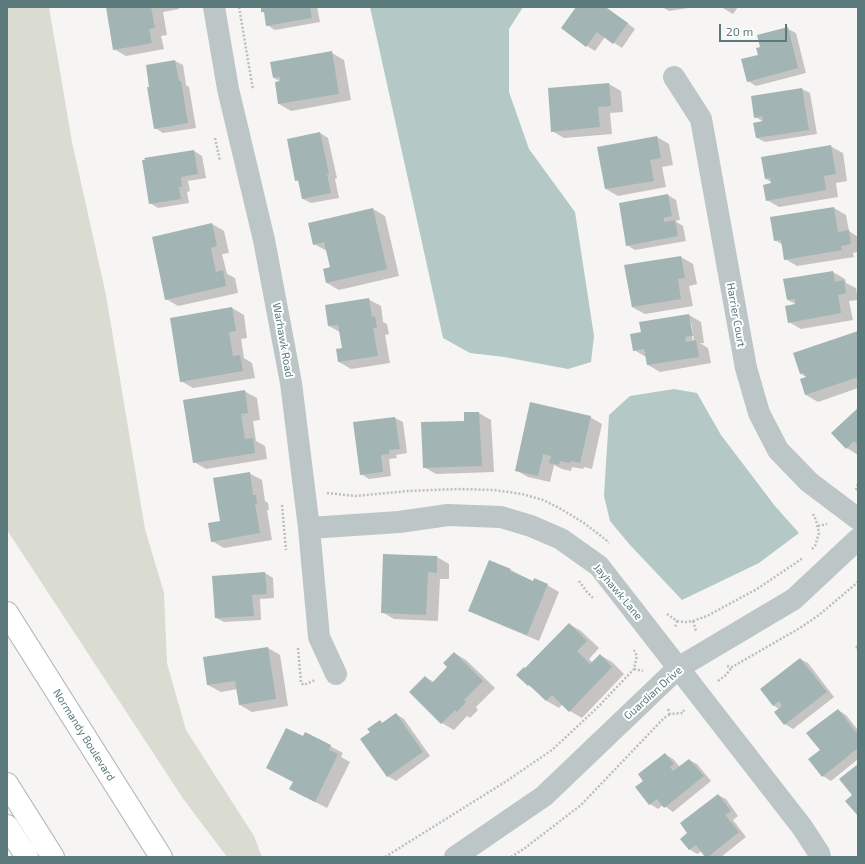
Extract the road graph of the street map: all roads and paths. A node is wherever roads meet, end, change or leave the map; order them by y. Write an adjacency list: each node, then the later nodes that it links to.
1 (214, 7): 6 (street, Warhawk Road)
2 (674, 77): 5 (street, Harrier Court)
3 (214, 135): 4 (path)
4 (220, 162)
5 (858, 520)
6 (310, 538): 8 (path); 14 (street, Jayhawk Lane); 15 (street, Warhawk Road)
7 (858, 539): 14 (street, Guardian Drive)
8 (287, 557)
9 (574, 576): 10 (path)
10 (598, 603)
11 (7, 613): 21 (main road, Normandy Boulevard)
12 (631, 644): 22 (path)
13 (297, 646): 15 (path)
14 (678, 668): 23 (street, Guardian Drive); 25 (street, Jayhawk Lane)
15 (334, 672)
16 (670, 714): 24 (path)
17 (7, 784): 20 (main road)
18 (7, 826): 19 (main road)
19 (27, 857)
20 (53, 857)
21 (161, 857)
22 (385, 857)
23 (455, 857)
24 (511, 857)
25 (820, 857)

